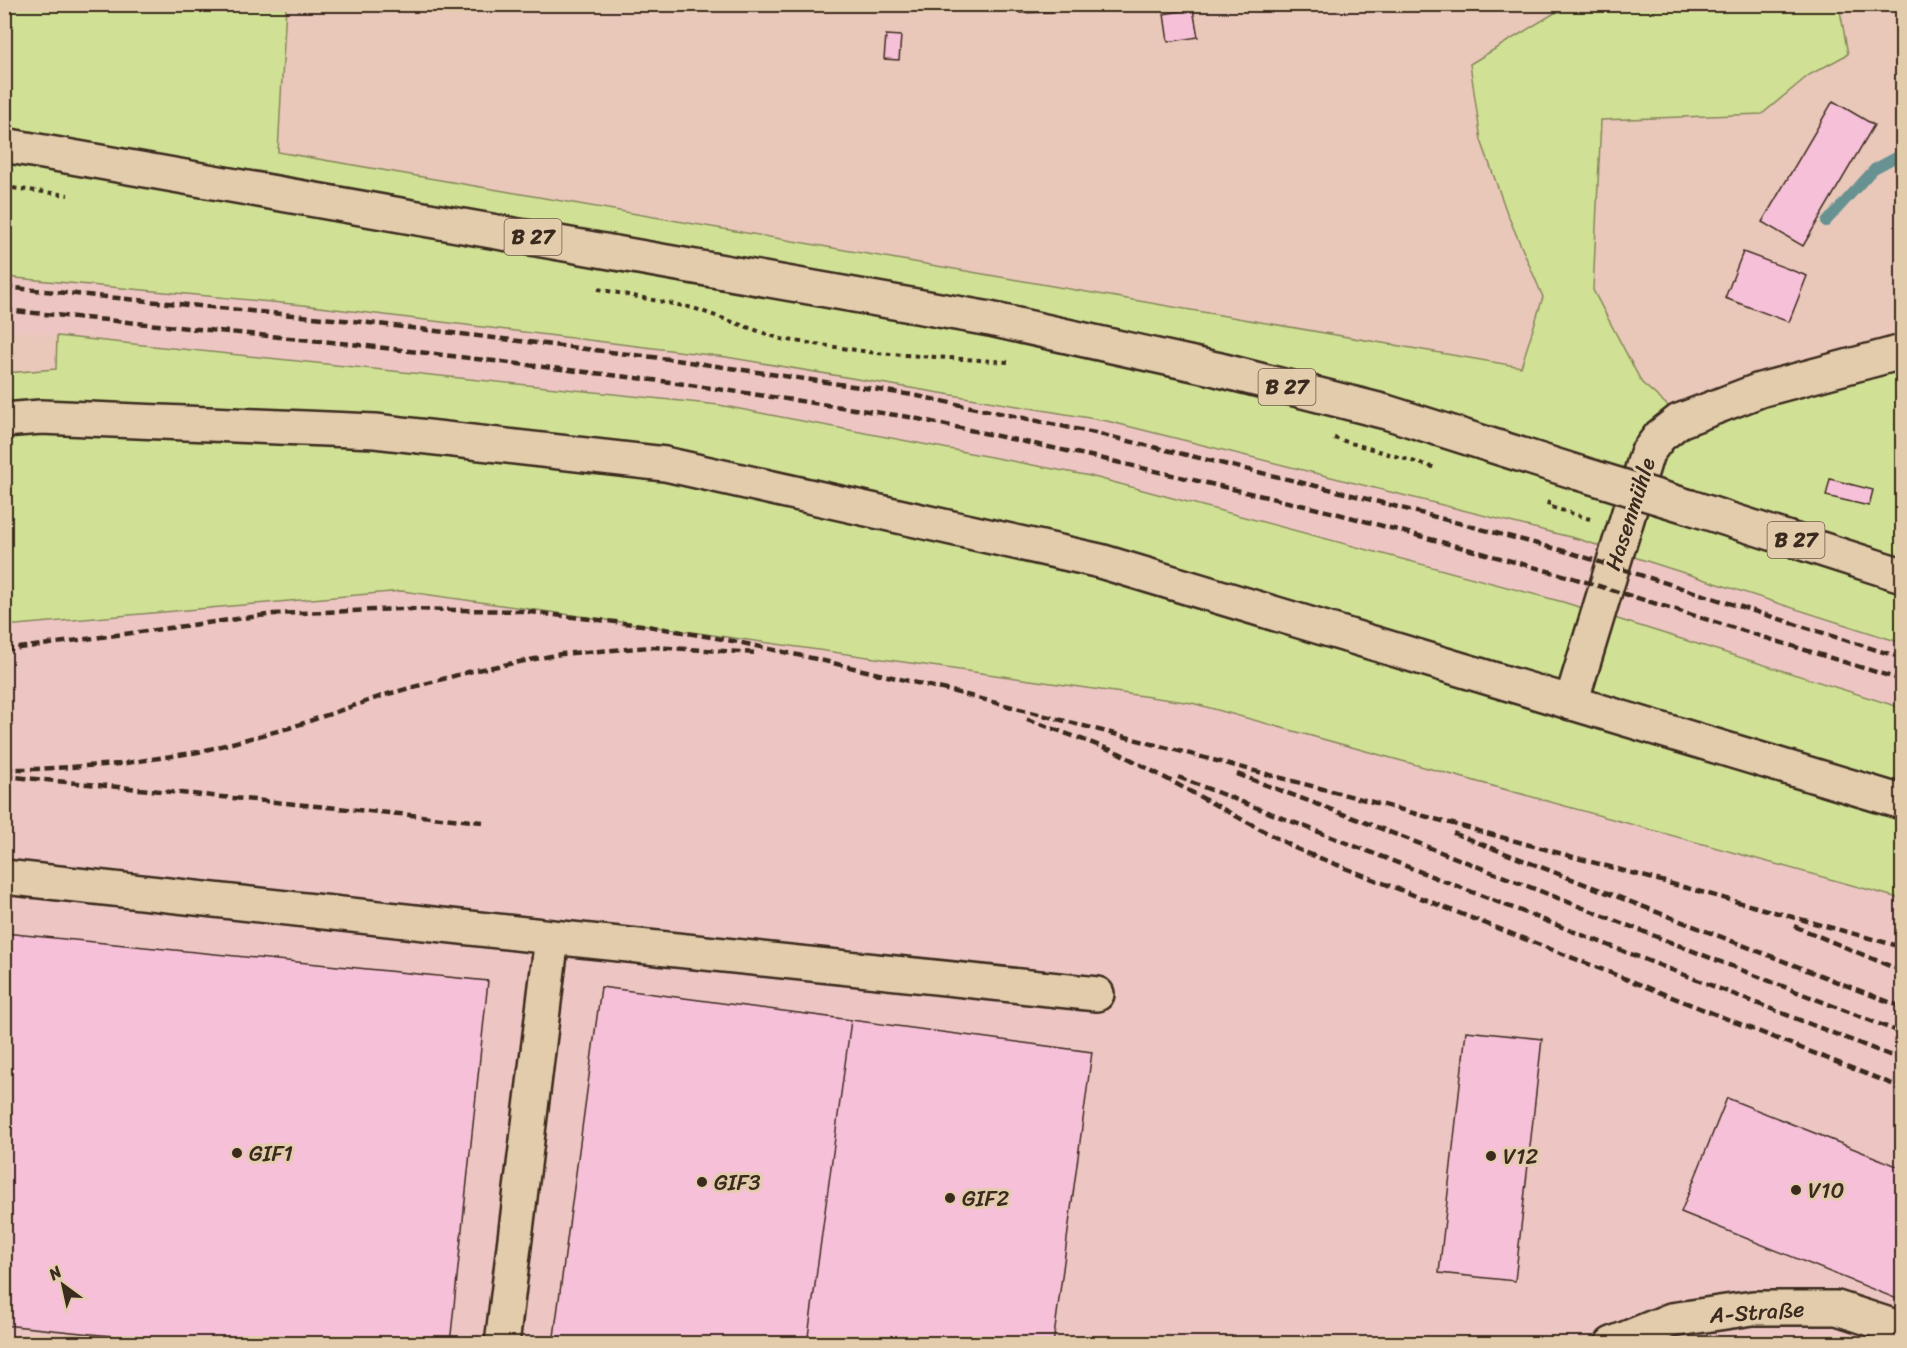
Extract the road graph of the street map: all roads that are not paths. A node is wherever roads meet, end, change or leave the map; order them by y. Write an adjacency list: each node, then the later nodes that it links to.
1 (4, 145): 4 (main road, B 27, bridge)
2 (1902, 352): 5 (main road, Hasenmühle)
3 (4, 420): 5 (main road)
4 (1902, 575)
5 (1571, 703): 6 (main road)
6 (1902, 801)
7 (4, 877): 8 (main road)
8 (552, 937): 9 (main road); 11 (main road)
9 (1097, 994)
10 (1902, 1329): 12 (main road, A-Straße)
11 (502, 1344)
12 (1612, 1344)

